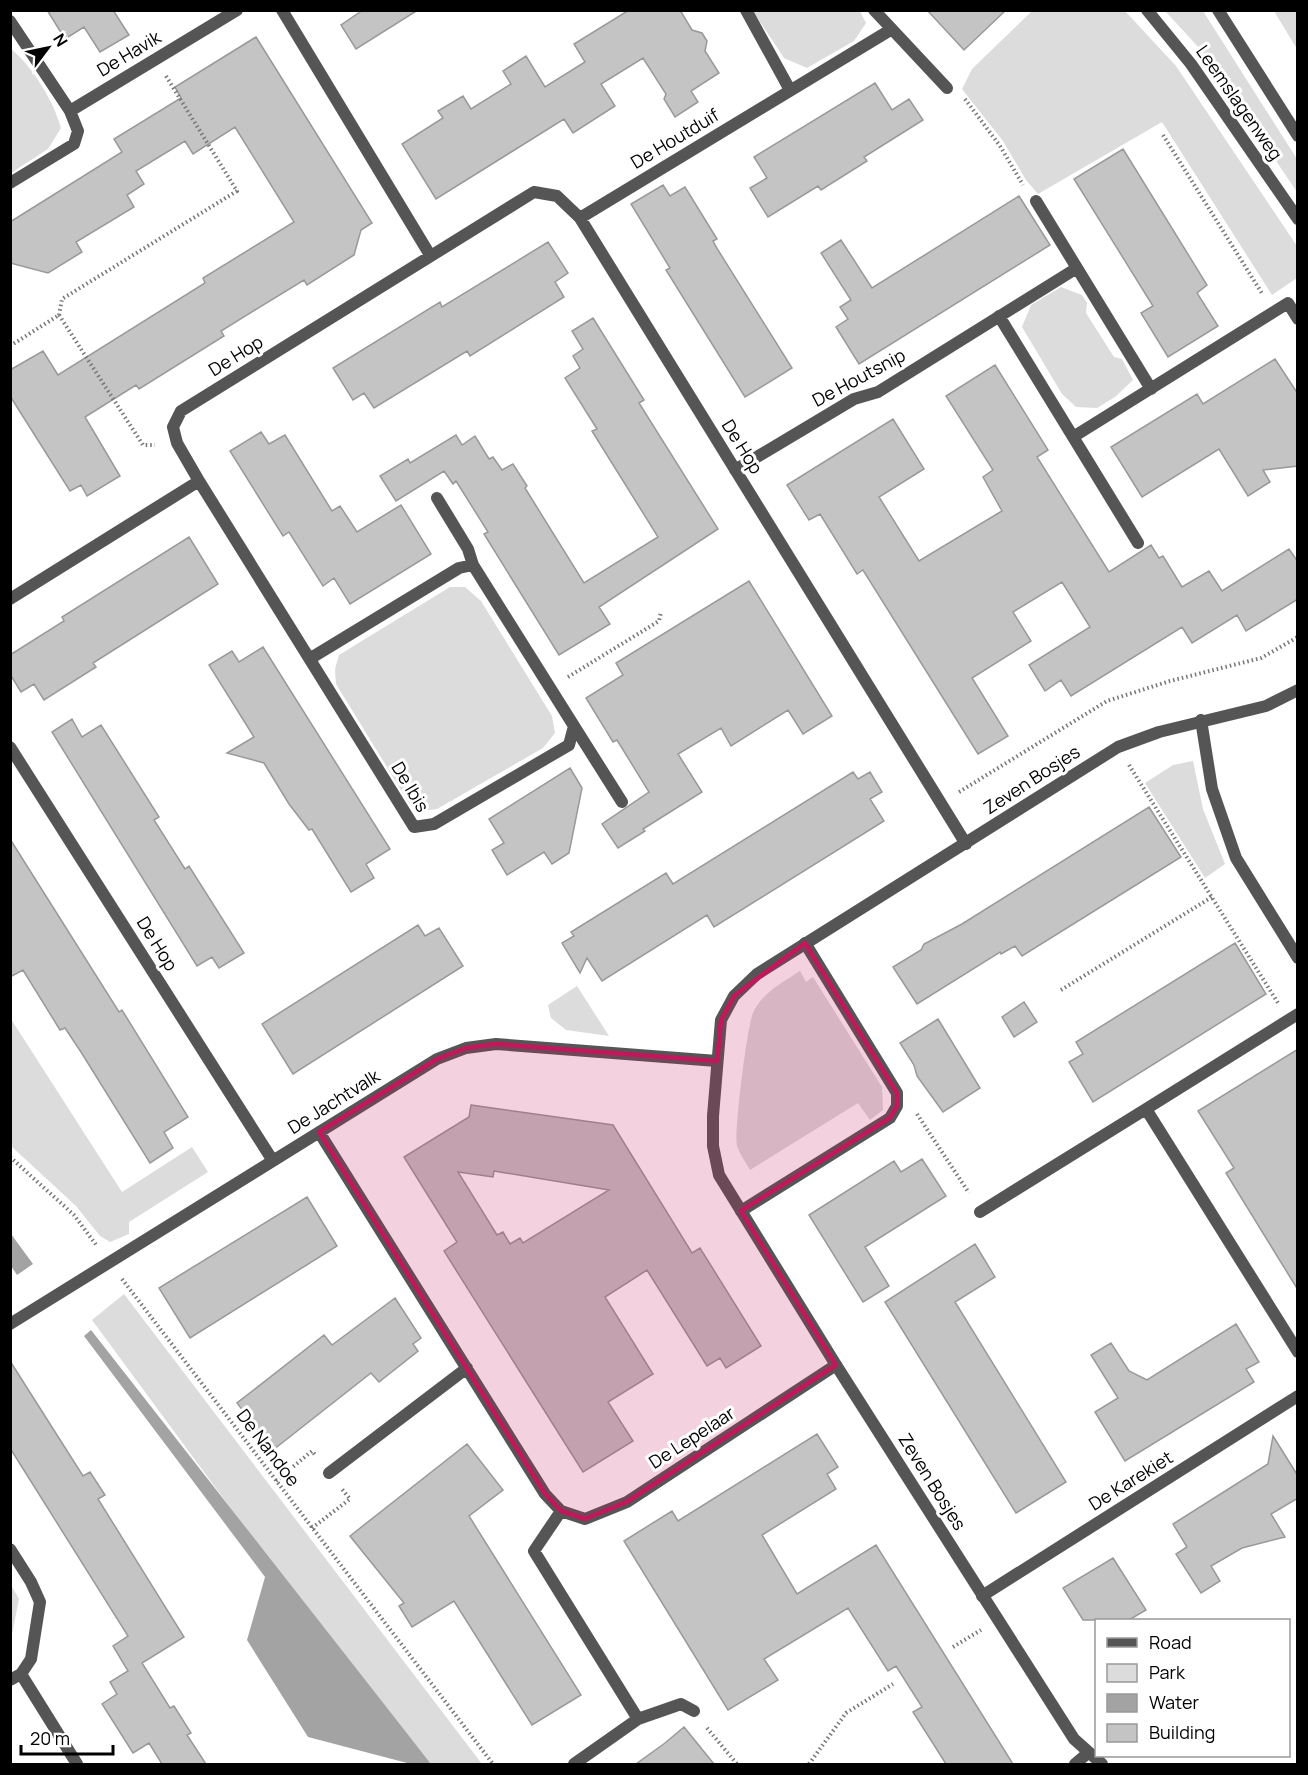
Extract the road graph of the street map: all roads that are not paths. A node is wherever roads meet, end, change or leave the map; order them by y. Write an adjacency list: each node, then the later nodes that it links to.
1 (237, 10): 11 (street, De Havik)
2 (282, 10): 17 (street)
3 (746, 10): 10 (street)
4 (874, 10): 8 (street)
5 (1147, 10): 16 (street, Leemslagenweg)
6 (1218, 10): 12 (street, Leemslagenweg)
7 (11, 25): 11 (street)
8 (892, 29): 9 (street); 10 (street, De Houtduif)
9 (947, 88)
10 (790, 90): 15 (street, De Houtduif)
11 (70, 111): 13 (street)
12 (1298, 136)
13 (10, 183)
14 (1036, 201): 18 (street)
15 (580, 218): 17 (street, De Hop); 24 (street, De Hop)
16 (1298, 219)
17 (430, 255): 25 (street, De Hop)
18 (1077, 268): 20 (street, De Houtsnip); 22 (street)
19 (1293, 300): 21 (street); 22 (street)
20 (999, 316): 23 (street); 24 (street, De Houtsnip)
21 (1298, 319)
22 (1151, 389): 23 (street)
23 (1074, 437): 27 (street)
24 (735, 470): 36 (street, De Hop)
25 (199, 481): 29 (street); 30 (street, De Ibis)
26 (437, 498): 28 (street)
27 (1138, 543)
28 (473, 565): 30 (street); 33 (street)
29 (10, 599)
30 (311, 658): 33 (street, De Ibis)
31 (1298, 690): 32 (street, Zeven Bosjes)
32 (1201, 720): 36 (street, Zeven Bosjes); 38 (street)
33 (573, 726): 35 (street)
34 (10, 747): 43 (street, De Hop)
35 (622, 802)
36 (966, 844): 37 (street, Zeven Bosjes)
37 (805, 942): 40 (street, Zeven Bosjes); 44 (street)
38 (1298, 958)
39 (1293, 1017): 41 (street)
40 (717, 1061): 42 (street, De Jachtvalk); 44 (street, Zeven Bosjes)
41 (1146, 1109): 45 (street); 47 (street)
42 (320, 1132): 43 (street, De Jachtvalk); 49 (street)
43 (273, 1161): 46 (street, De Jachtvalk)
44 (741, 1211): 48 (street, Zeven Bosjes)
45 (980, 1212)
46 (10, 1324)
47 (1298, 1352)
48 (836, 1365): 52 (street, De Lepelaar); 54 (street, Zeven Bosjes)
49 (467, 1368): 51 (street); 52 (street)
50 (1298, 1396): 54 (street, De Karekiet)
51 (329, 1473)
52 (561, 1511): 57 (street)
53 (10, 1549): 55 (street)
54 (982, 1596): 58 (street, Zeven Bosjes)
55 (16, 1677): 59 (street)
56 (694, 1711): 57 (street)
57 (638, 1719): 60 (street)
58 (1088, 1753): 61 (street); 62 (street, Zeven Bosjes)
59 (77, 1764)
60 (574, 1764)
61 (1075, 1764)
62 (1102, 1764)

